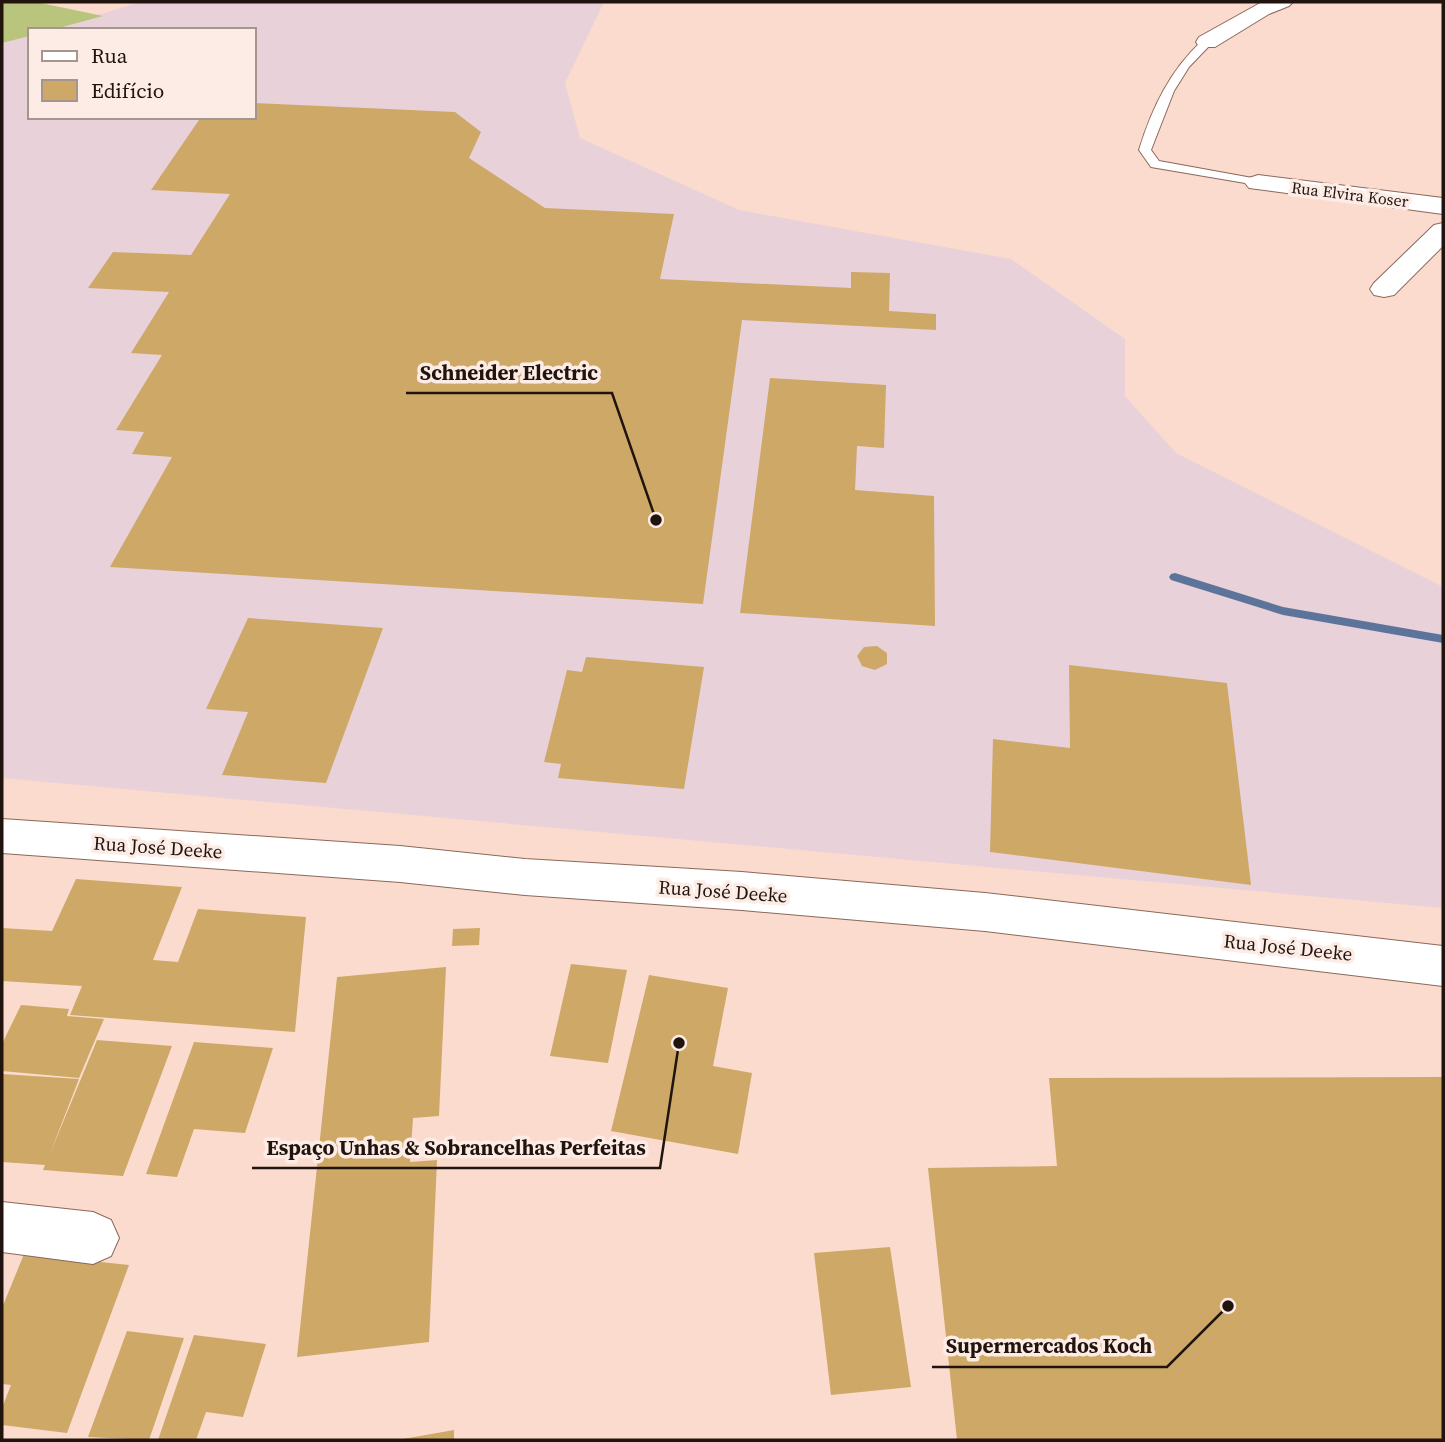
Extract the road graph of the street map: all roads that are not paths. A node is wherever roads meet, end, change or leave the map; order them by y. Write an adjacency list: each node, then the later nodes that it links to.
1 (1283, 2): 2 (street)
2 (1207, 41): 3 (lane)
3 (1258, 183): 4 (street, Rua Elvira Koser)
4 (1443, 206)
5 (1443, 231): 6 (street)
6 (1384, 289)
7 (2, 836): 8 (street, Rua José Deeke)
8 (1443, 966)
9 (2, 1227): 10 (street)
10 (93, 1238)

